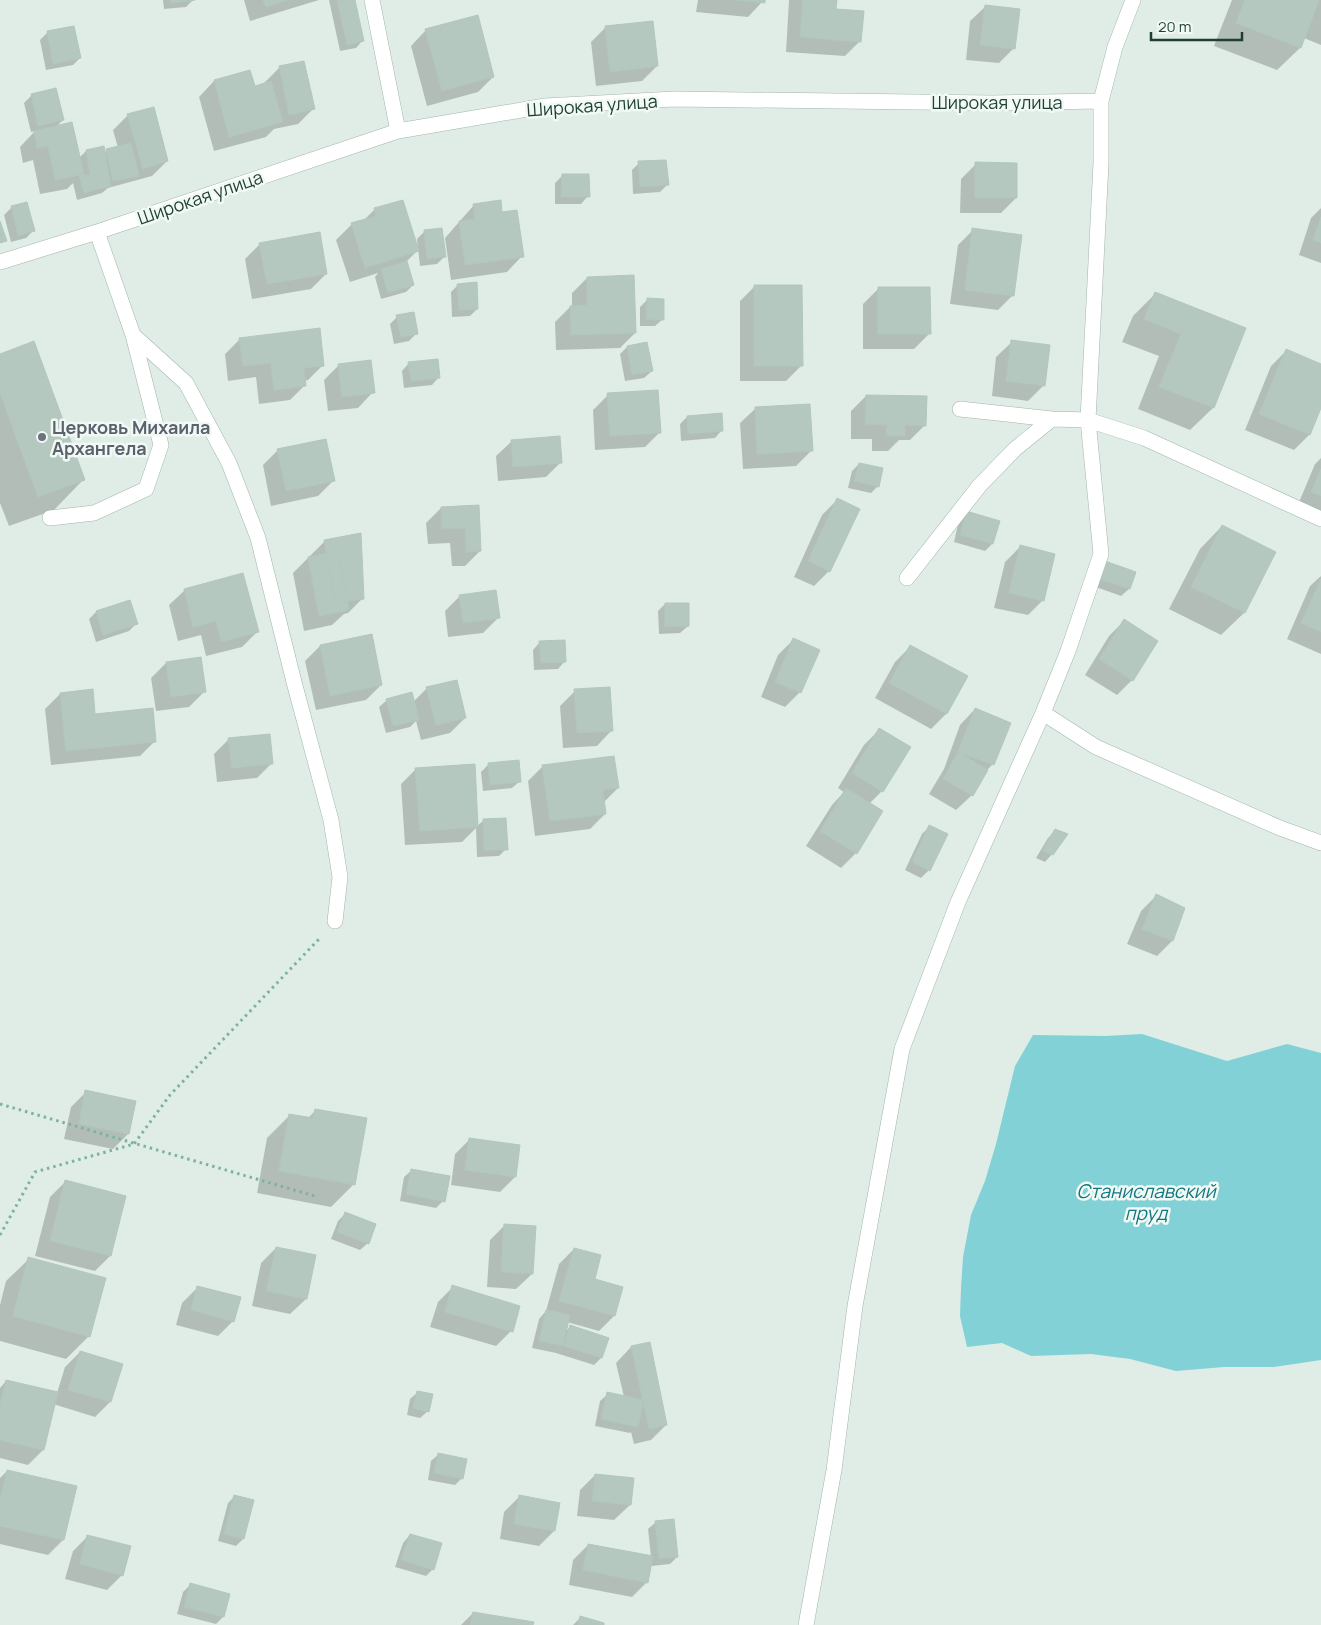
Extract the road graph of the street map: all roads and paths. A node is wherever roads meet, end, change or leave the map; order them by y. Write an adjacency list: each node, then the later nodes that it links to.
1 (372, 0): 4 (street)
2 (1133, 0): 3 (street)
3 (1101, 101): 4 (street, Широкая улица); 10 (street)
4 (398, 131): 5 (street, Широкая улица)
5 (97, 232): 6 (street, Широкая улица); 7 (street)
6 (0, 262)
7 (133, 335): 11 (street); 16 (street)
8 (960, 409): 9 (street)
9 (1052, 419): 10 (street); 13 (street)
10 (1088, 420): 12 (street); 14 (street)
11 (50, 518)
12 (1321, 519)
13 (907, 578)
14 (1043, 713): 15 (street); 21 (street)
15 (1321, 843)
16 (335, 921): 18 (path)
17 (0, 1104): 18 (path)
18 (134, 1144): 19 (path); 20 (path)
19 (318, 1197)
20 (0, 1235)
21 (806, 1625)

